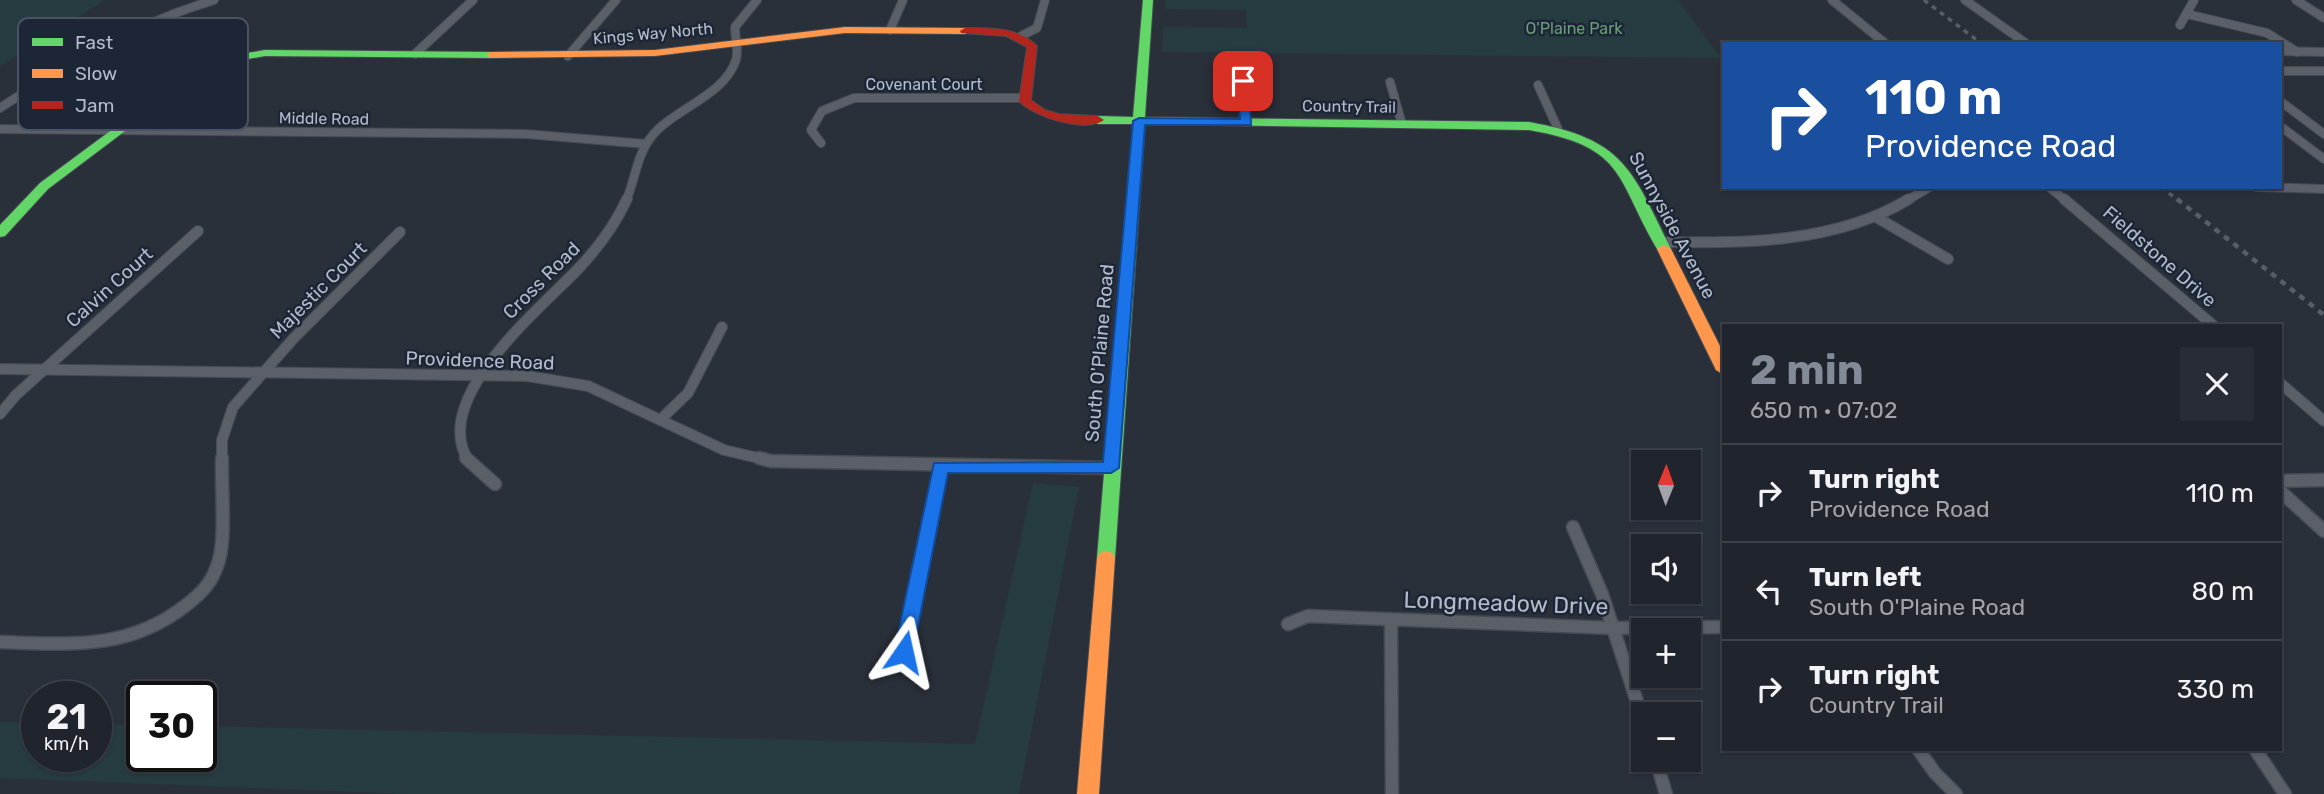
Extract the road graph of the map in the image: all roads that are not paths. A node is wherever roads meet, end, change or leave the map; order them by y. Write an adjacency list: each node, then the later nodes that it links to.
1 (214, 0): 13 (street)
2 (472, 0): 26 (street)
3 (616, 0): 28 (street)
4 (757, 0): 22 (street, Cross Road)
5 (902, 0): 16 (street)
6 (1045, 0): 17 (street)
7 (1148, 0): 40 (street, South O'Plaine Road)
8 (1832, 0): 18 (street)
9 (1965, 0): 19 (street)
10 (2194, 0): 12 (street)
11 (2296, 0): 14 (street)
12 (2188, 14): 15 (street); 20 (street)
13 (157, 18)
14 (2324, 18)
15 (2180, 26)
16 (890, 30): 17 (street, Kings Way North); 22 (street, Kings Way North)
17 (1021, 36): 37 (street)
18 (1884, 42)
19 (2024, 42)
20 (2281, 42)
21 (2282, 42): 24 (street)
22 (736, 43): 28 (street, Kings Way North); 50 (street, Cross Road)
23 (2282, 51): 24 (street)
24 (2297, 52): 25 (street)
25 (2324, 52)
26 (415, 54): 27 (street, Kings Way North); 28 (street, Kings Way North)
27 (248, 56)
28 (568, 56)
29 (2282, 71): 30 (street)
30 (2311, 71): 31 (street); 32 (street)
31 (2324, 71)
32 (2324, 80)
33 (1243, 81): 41 (street)
34 (1390, 82): 42 (street)
35 (1538, 85): 46 (street)
36 (18, 97): 39 (street)
37 (1024, 98): 40 (street); 49 (street, Covenant Court)
38 (2282, 102): 48 (street)
39 (0, 108)
40 (1139, 121): 41 (street, Country Trail); 75 (street, South O'Plaine Road)
41 (1247, 122): 42 (street, Country Trail)
42 (1402, 124): 46 (street, Country Trail)
43 (2282, 128): 51 (street)
44 (0, 129): 45 (street, Middle Road)
45 (18, 129)
46 (1558, 129): 60 (street, Sunnyside Avenue)
47 (118, 130): 50 (street, Middle Road); 59 (street, Kings Way North)
48 (2324, 134)
49 (821, 143)
50 (646, 144): 69 (street, Cross Road)
51 (2324, 159)
52 (2282, 188): 55 (street)
53 (1927, 189): 56 (street)
54 (2051, 189): 62 (street, Fieldstone Drive)
55 (2324, 189)
56 (1876, 217): 60 (street); 61 (street)
57 (198, 230): 67 (street, Calvin Court)
58 (400, 232): 68 (street, Majestic Court)
59 (0, 233)
60 (1660, 242): 64 (street, Sunnyside Avenue)
61 (1948, 259)
62 (2212, 324)
63 (722, 327): 72 (street)
64 (1717, 343): 65 (street, Sunnyside Avenue)
65 (1722, 362)
66 (0, 369): 67 (street, Providence Road)
67 (44, 370): 68 (street, Providence Road); 71 (street, Calvin Court)
68 (262, 374): 69 (street, Providence Road); 86 (street, Majestic Court)
69 (481, 375): 72 (street, Providence Road); 78 (street, Cross Road)
70 (2282, 385): 73 (street)
71 (0, 414)
72 (660, 420): 74 (street, Providence Road)
73 (2324, 421)
74 (940, 467): 75 (street, Providence Road); 87 (street)
75 (1111, 468): 92 (street, South O'Plaine Road)
76 (2324, 480): 77 (street)
77 (2282, 481)
78 (495, 484)
79 (2282, 493): 81 (street)
80 (1573, 527): 85 (street)
81 (2324, 531)
82 (1391, 620): 83 (street, Longmeadow Drive); 85 (street, Longmeadow Drive); 93 (street)
83 (1288, 624)
84 (1722, 627): 85 (street, Longmeadow Drive)
85 (1613, 628): 88 (street)
86 (0, 642)
87 (904, 652)
88 (1637, 702)
89 (1919, 751): 95 (street)
90 (2256, 751): 96 (street)
91 (1660, 772): 94 (street)
92 (1088, 794)
93 (1392, 794)
94 (1666, 794)
95 (1956, 794)
96 (2285, 794)

